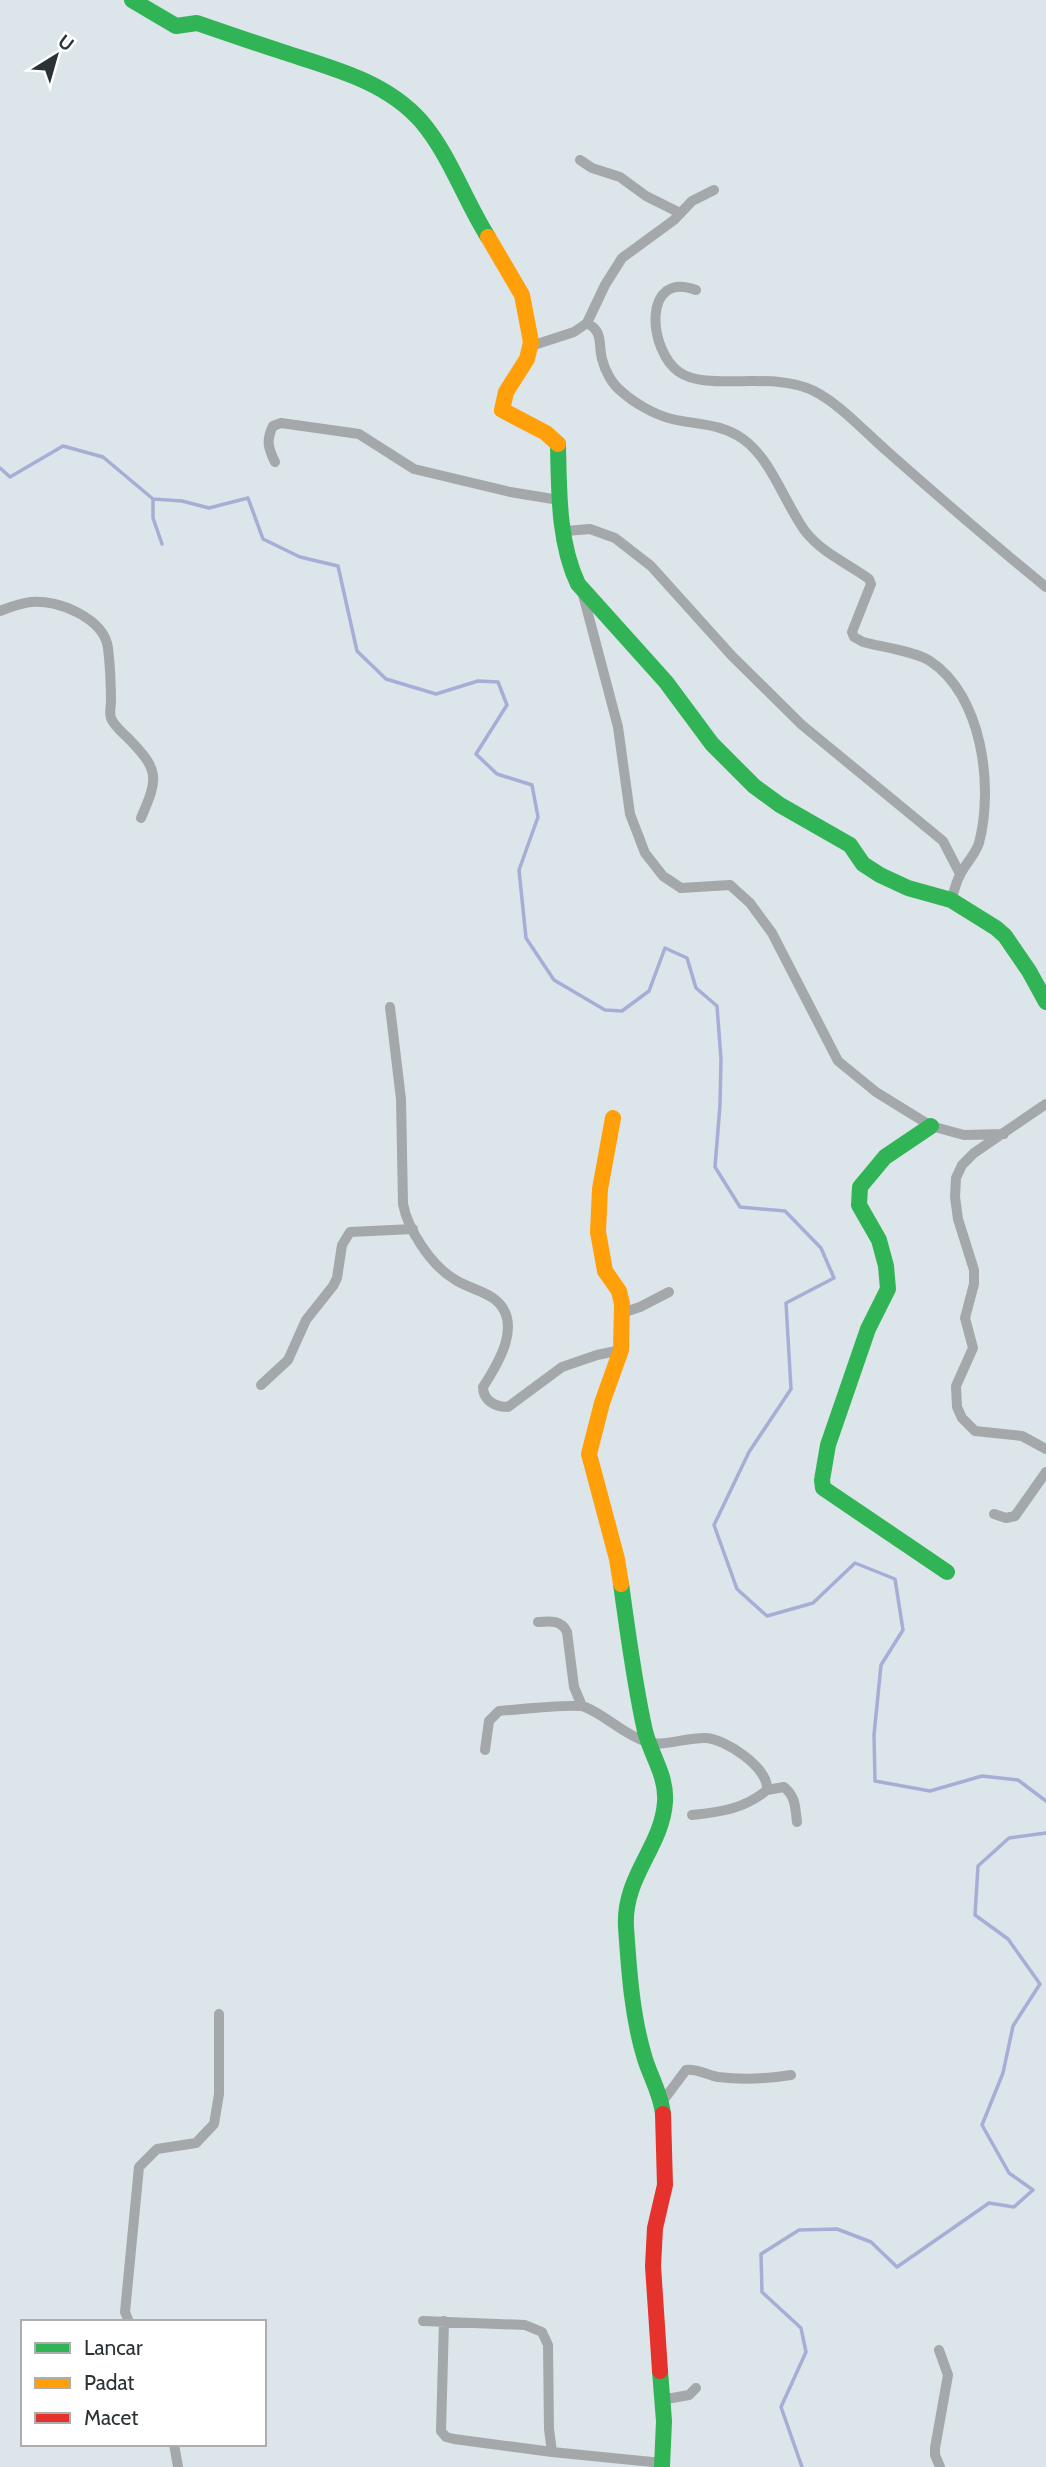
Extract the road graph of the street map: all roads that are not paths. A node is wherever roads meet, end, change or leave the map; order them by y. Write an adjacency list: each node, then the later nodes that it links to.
1 (140, 3): 7 (street)
2 (580, 160): 4 (street)
3 (714, 190): 4 (street)
4 (680, 213): 6 (street)
5 (696, 290): 11 (street)
6 (587, 323): 7 (street); 15 (street)
7 (531, 346): 9 (street)
8 (275, 462): 9 (street)
9 (559, 500): 10 (street)
10 (566, 531): 12 (street); 15 (street)
11 (1046, 587)
12 (582, 589): 16 (street); 21 (street)
13 (0, 611): 14 (street)
14 (141, 818)
15 (960, 874): 16 (street)
16 (951, 900): 17 (street)
17 (1046, 1002)
18 (390, 1007): 23 (street)
19 (1046, 1104): 22 (street)
20 (613, 1118): 25 (street)
21 (931, 1126): 22 (street); 31 (street)
22 (1004, 1134): 28 (street)
23 (413, 1230): 26 (street); 27 (street)
24 (669, 1292): 25 (street)
25 (622, 1312): 26 (street)
26 (621, 1349): 34 (street)
27 (261, 1385)
28 (1046, 1449)
29 (1046, 1472): 30 (street)
30 (993, 1514)
31 (947, 1572)
32 (538, 1622): 33 (street)
33 (582, 1706): 34 (street); 35 (street)
34 (648, 1742): 36 (street); 41 (street)
35 (485, 1749)
36 (767, 1790): 37 (street); 38 (street)
37 (692, 1815)
38 (797, 1822)
39 (219, 2014): 42 (street)
40 (791, 2075): 41 (street)
41 (662, 2102): 47 (street)
42 (128, 2320)
43 (423, 2320): 44 (street)
44 (444, 2321): 49 (street); 49 (street)
45 (939, 2350): 52 (street)
46 (696, 2388): 47 (street)
47 (661, 2400): 50 (street)
48 (174, 2446): 51 (street)
49 (552, 2452): 50 (street)
50 (662, 2465)
51 (178, 2467)
52 (940, 2467)

